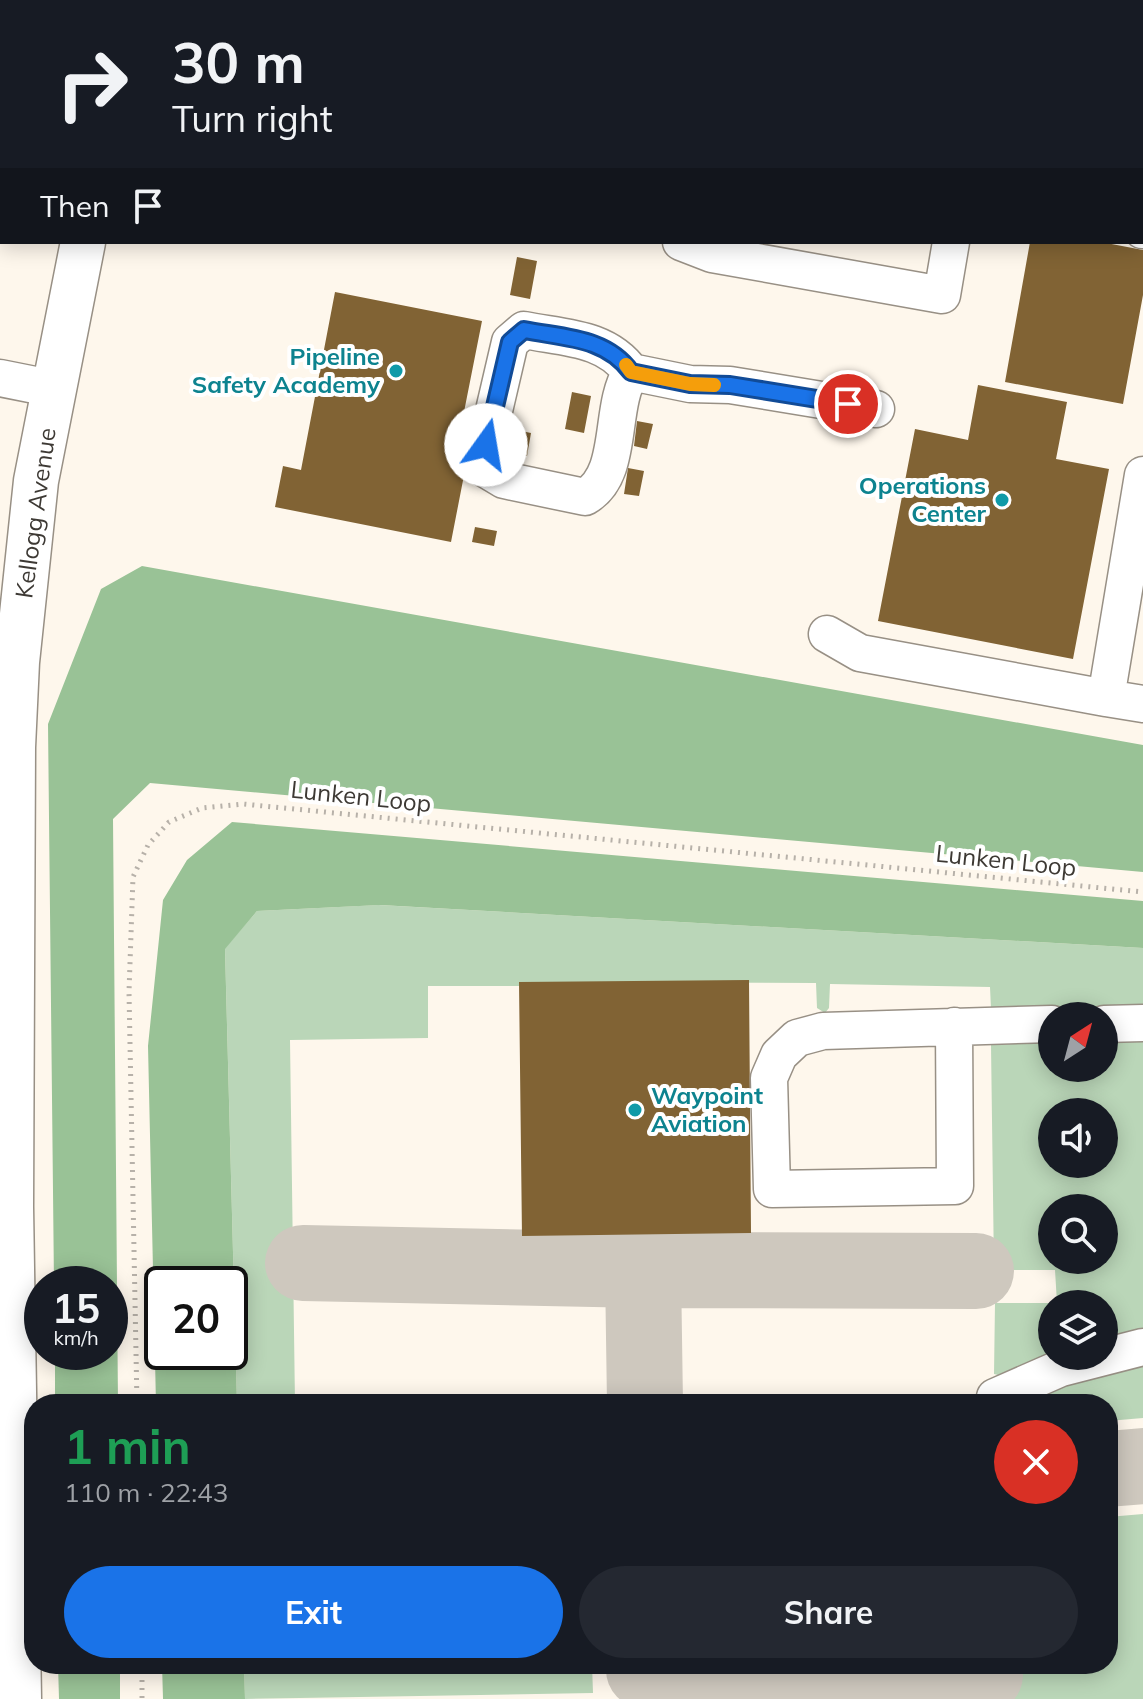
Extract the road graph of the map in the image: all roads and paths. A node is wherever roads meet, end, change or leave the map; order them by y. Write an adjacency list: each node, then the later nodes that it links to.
1 (83, 244): 6 (main road, Kellogg Avenue)
2 (686, 244): 3 (lane)
3 (951, 244)
4 (631, 372): 4 (lane); 7 (lane)
5 (0, 378): 6 (lane)
6 (55, 389): 12 (main road, Kellogg Avenue)
7 (876, 409)
8 (1141, 495): 10 (lane)
9 (827, 634): 10 (lane)
10 (1106, 698): 11 (lane)
11 (1143, 704)
12 (6, 748): 18 (main road, Kellogg Avenue)
13 (1143, 892): 20 (path, Lunken Loop)
14 (1143, 1023): 16 (lane)
15 (1038, 1024): 17 (lane)
16 (1118, 1024)
17 (954, 1026): 17 (lane)
18 (6, 1207): 23 (main road, Kellogg Avenue)
19 (1143, 1347): 21 (lane)
20 (137, 1394)
21 (1002, 1394)
22 (142, 1674): 24 (path)
23 (19, 1699)
24 (142, 1699)

